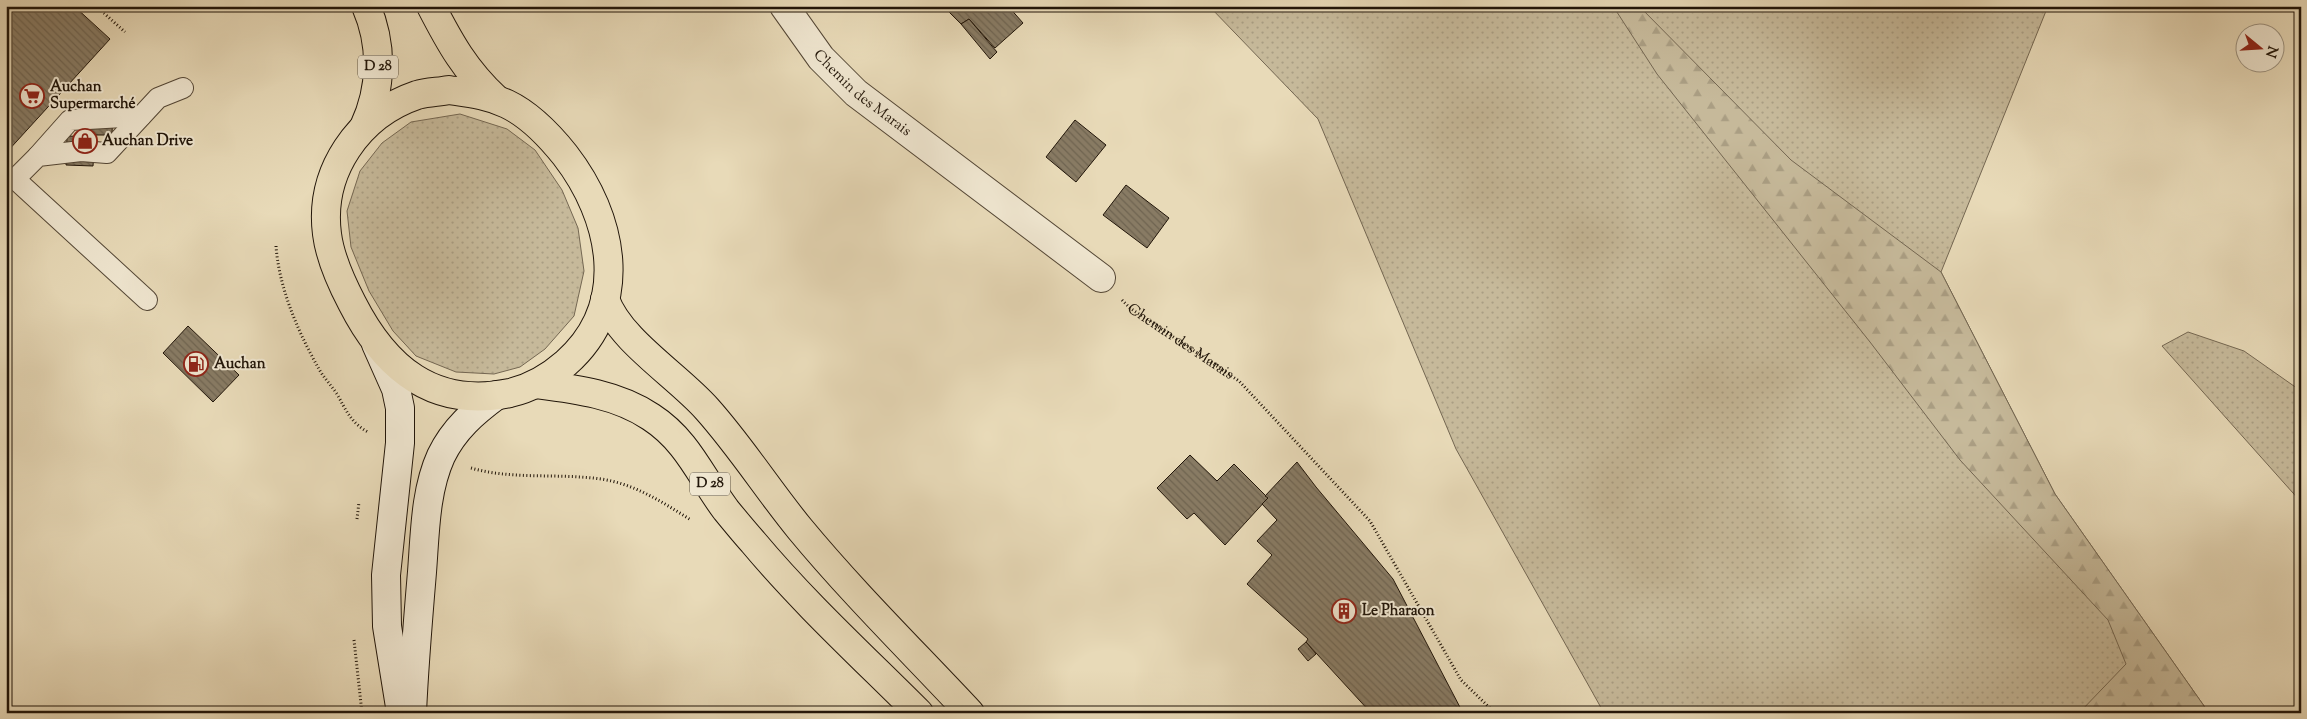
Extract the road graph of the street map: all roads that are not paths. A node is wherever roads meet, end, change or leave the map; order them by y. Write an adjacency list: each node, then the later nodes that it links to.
1 (366, 6): 7 (main road, D 28)
2 (431, 6): 5 (main road)
3 (784, 6): 9 (main road, Chemin des Marais)
4 (183, 88): 6 (lane)
5 (497, 100): 7 (main road); 10 (main road)
6 (141, 116): 8 (lane); 8 (lane)
7 (364, 127): 12 (main road)
8 (38, 156): 11 (lane)
9 (1101, 278)
10 (605, 299): 13 (main road); 18 (main road, D 28)
11 (147, 300)
12 (374, 341): 14 (main road); 15 (main road)
13 (536, 384): 14 (main road); 17 (main road, D 28)
14 (498, 395): 16 (main road)
15 (401, 713)
16 (412, 713)
17 (919, 713)
18 (970, 713)

